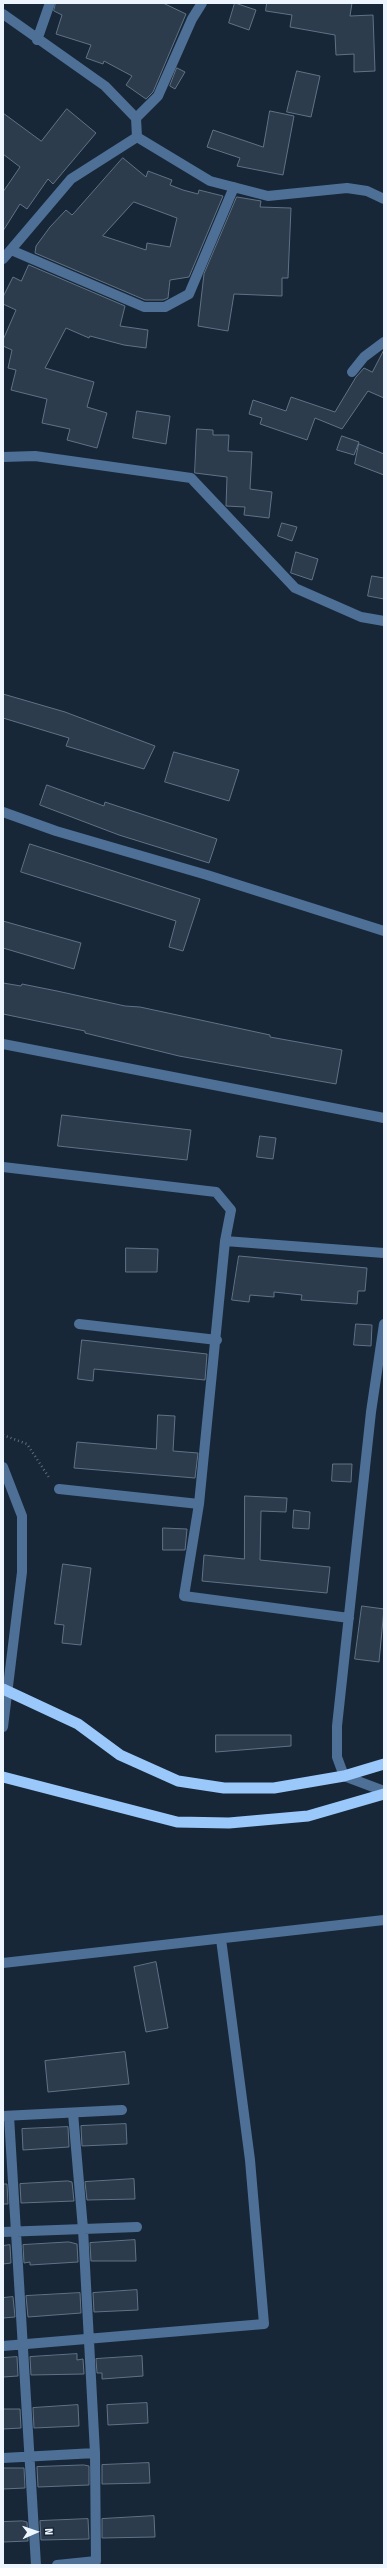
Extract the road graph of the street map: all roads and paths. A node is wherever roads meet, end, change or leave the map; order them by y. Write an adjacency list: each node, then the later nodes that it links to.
1 (50, 3): 4 (street)
2 (202, 3): 5 (street)
3 (3, 14): 4 (street)
4 (37, 40): 5 (street)
5 (136, 118): 6 (street)
6 (138, 137): 7 (street); 9 (street)
7 (234, 187): 8 (street); 9 (street)
8 (384, 199)
9 (11, 250): 10 (street)
10 (3, 259)
11 (384, 342): 12 (street)
12 (352, 372)
13 (3, 457): 14 (street)
14 (384, 621)
15 (3, 812): 16 (street)
16 (384, 931)
17 (3, 1044): 18 (street)
18 (384, 1118)
19 (3, 1167): 20 (street)
20 (225, 1241): 21 (street); 24 (street)
21 (384, 1253)
22 (78, 1324): 24 (street)
23 (384, 1324): 29 (street)
24 (217, 1340): 28 (street)
25 (3, 1435): 27 (path)
26 (3, 1467): 30 (street)
27 (59, 1489): 28 (street)
28 (199, 1504): 29 (street)
29 (349, 1618): 33 (street)
30 (5, 1689): 31 (street); 33 (highway)
31 (3, 1727)
32 (384, 1764): 33 (highway)
33 (344, 1776): 35 (street)
34 (3, 1777): 35 (highway)
35 (384, 1792)
36 (384, 1920): 37 (street)
37 (221, 1940): 38 (street); 46 (street)
38 (3, 1963)
39 (122, 2110): 40 (street)
40 (73, 2113): 41 (street); 43 (street)
41 (6, 2116): 44 (street)
42 (137, 2227): 43 (street)
43 (83, 2229): 44 (street); 46 (street)
44 (17, 2231): 45 (street); 47 (street)
45 (3, 2232)
46 (90, 2339): 47 (street); 49 (street)
47 (24, 2344): 48 (street); 50 (street)
48 (3, 2346)
49 (95, 2453): 50 (street); 53 (street)
50 (29, 2457): 51 (street); 52 (street)
51 (3, 2458)
52 (36, 2565)
53 (57, 2565)

